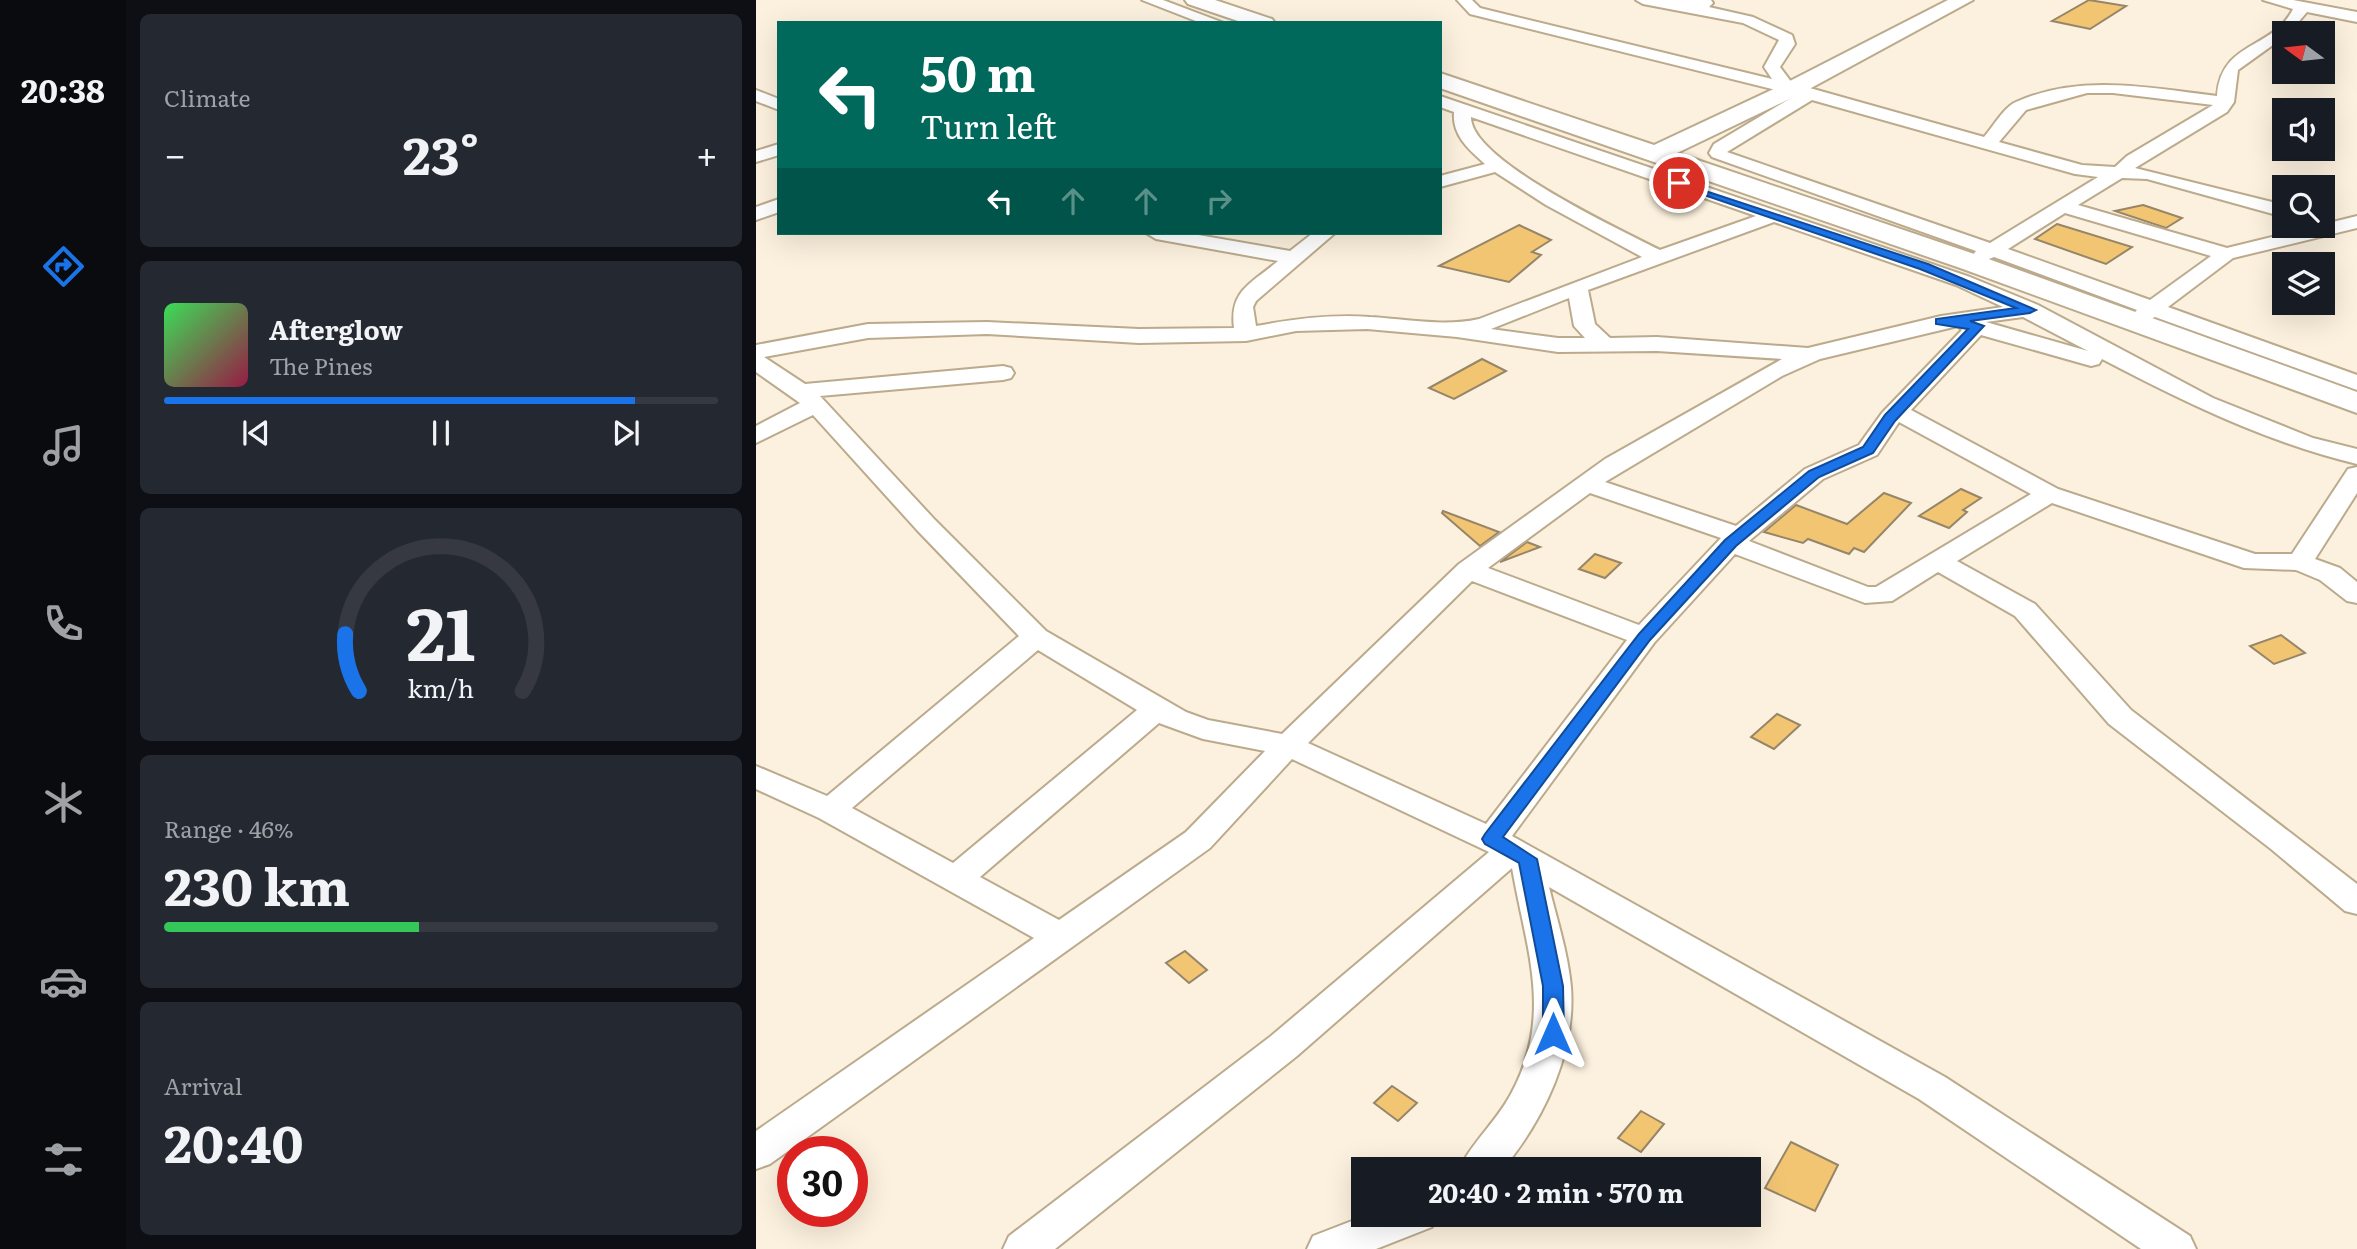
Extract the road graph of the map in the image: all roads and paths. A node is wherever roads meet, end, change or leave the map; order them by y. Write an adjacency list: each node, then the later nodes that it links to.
1 (1149, 0): 14 (street)
2 (1195, 0): 15 (main road)
3 (1464, 0): 17 (street)
4 (1643, 0): 10 (street)
5 (1722, 0): 10 (street)
6 (1751, 0): 12 (street)
7 (1962, 0): 17 (main road)
8 (2270, 0): 11 (street)
9 (2319, 0): 13 (street)
10 (1687, 6): 12 (street)
11 (2302, 6): 13 (street); 19 (street)
12 (1737, 17): 17 (street)
13 (2354, 17)
14 (1211, 21)
15 (1259, 21)
16 (1442, 81): 23 (main road)
17 (1796, 90): 21 (street); 23 (main road); 41 (street)
18 (1442, 102): 20 (street)
19 (2225, 102): 21 (street); 26 (street)
20 (1463, 109): 25 (street); 32 (street)
21 (1988, 144): 26 (street)
22 (777, 150): 24 (street)
23 (1657, 153): 41 (main road)
24 (756, 157)
25 (1501, 165): 27 (street); 43 (street)
26 (2122, 170): 29 (street); 30 (street)
27 (1442, 181)
28 (777, 206): 31 (street)
29 (2065, 207): 40 (street); 41 (street)
30 (2272, 208)
31 (756, 214)
32 (1771, 217): 43 (street); 45 (street)
33 (2357, 222): 34 (street)
34 (2335, 224)
35 (2335, 226): 36 (street)
36 (2357, 233)
37 (1167, 235): 42 (street)
38 (1322, 235): 42 (street)
39 (2281, 238): 40 (street)
40 (2226, 254): 46 (street)
41 (1983, 256): 46 (main road)
42 (1293, 258): 50 (street)
43 (1660, 258): 44 (street)
44 (1577, 286): 49 (street); 51 (street)
45 (2030, 310): 47 (street); 56 (street)
46 (2144, 315): 57 (street); 59 (main road)
47 (1941, 322): 48 (street); 53 (street)
48 (1978, 326): 56 (street); 60 (street)
49 (1456, 331): 50 (street); 51 (street)
50 (1246, 334): 52 (street)
51 (1605, 345): 53 (street)
52 (756, 352)
53 (1812, 354): 64 (street)
54 (756, 362): 58 (street)
55 (1003, 373): 58 (street)
56 (2151, 376): 62 (street)
57 (2357, 383)
58 (807, 398): 61 (street); 71 (street)
59 (2357, 403)
60 (1897, 412): 65 (street); 66 (street)
61 (756, 436)
62 (2357, 457)
63 (2357, 474): 68 (street)
64 (1586, 484): 66 (street); 69 (street)
65 (2049, 494): 67 (street); 68 (street)
66 (1735, 539): 67 (street); 72 (street)
67 (1938, 561): 79 (street)
68 (2300, 562): 70 (street)
69 (1468, 570): 72 (street); 74 (street)
70 (2357, 595)
71 (1036, 637): 73 (street); 76 (street)
72 (1644, 637): 77 (street)
73 (1157, 709): 74 (street); 78 (street)
74 (1288, 746): 77 (street); 80 (street)
75 (756, 778): 76 (street)
76 (830, 810): 78 (street)
77 (1510, 850): 82 (street); 84 (street); 86 (street)
78 (957, 878): 80 (street)
79 (2357, 902)
80 (1061, 937): 81 (street)
81 (756, 1152)
82 (1487, 1157)
83 (1385, 1227): 85 (street)
84 (1024, 1249)
85 (1328, 1249)
86 (2175, 1249)

